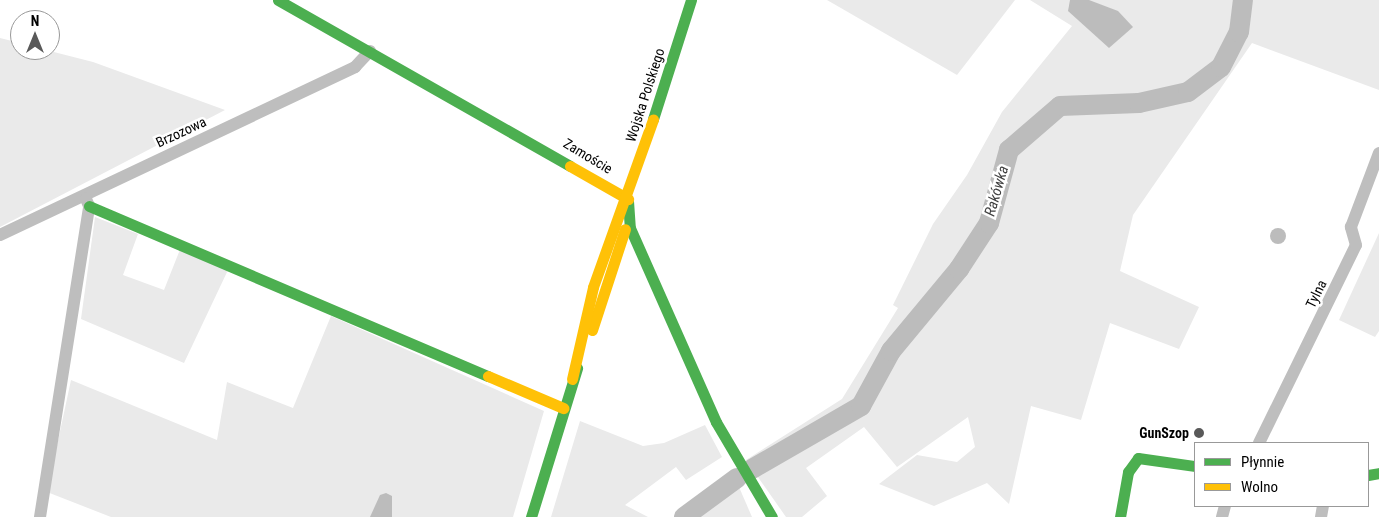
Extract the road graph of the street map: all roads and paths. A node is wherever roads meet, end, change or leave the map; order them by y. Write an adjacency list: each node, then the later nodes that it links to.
1 (278, 0): 3 (street, Zamoście)
2 (691, 0): 5 (street, Wojska Polskiego)
3 (370, 51): 5 (street, Zamoście); 6 (street, Brzozowa)
4 (1379, 153): 12 (street, Tylna)
5 (628, 199): 8 (street); 9 (street); 10 (street)
6 (87, 200): 7 (street, Brzozowa); 11 (street); 14 (street)
7 (0, 236)
8 (643, 259): 9 (street); 16 (street)
9 (617, 260): 10 (street)
10 (572, 379): 11 (street)
11 (563, 408): 15 (street)
12 (1259, 442)
13 (1194, 466): 17 (street)
14 (40, 517)
15 (531, 517)
16 (772, 517)
17 (1120, 517)

